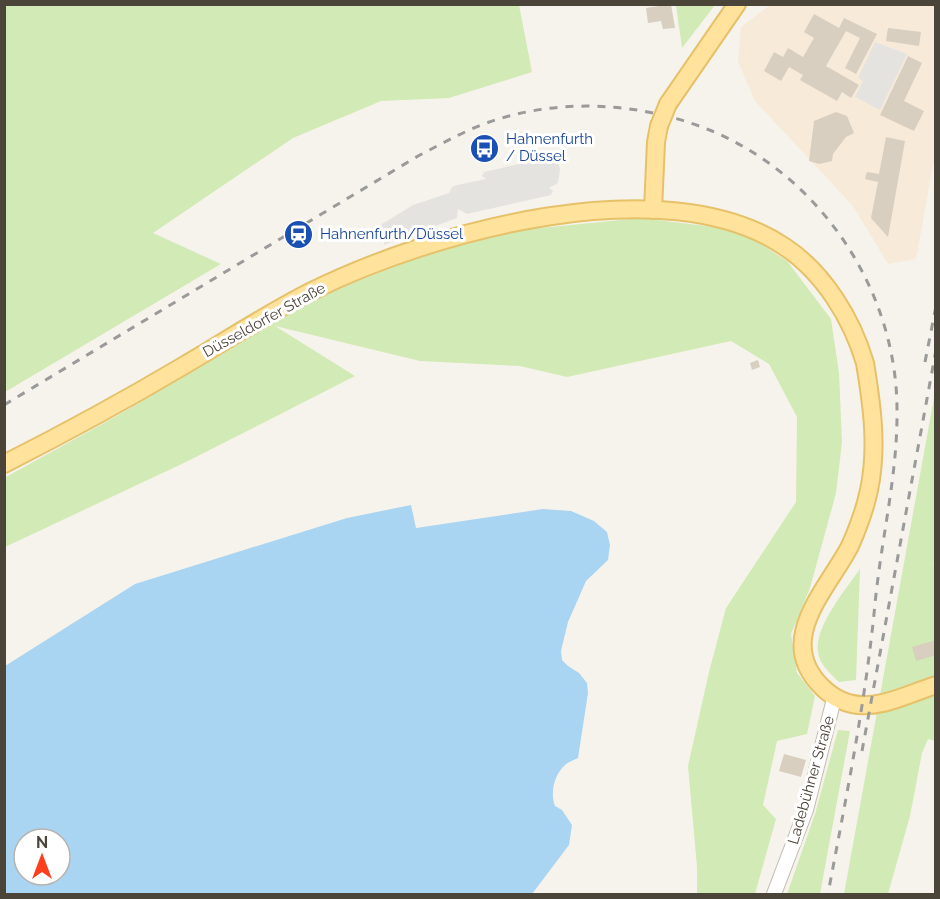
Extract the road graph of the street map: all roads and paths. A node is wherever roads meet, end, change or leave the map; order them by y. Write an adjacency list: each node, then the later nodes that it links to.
1 (737, 4): 2 (main road, bridge)
2 (653, 210): 3 (main road, Düsseldorfer Straße); 5 (main road, Düsseldorfer Straße)
3 (4, 464)
4 (936, 685): 5 (main road)
5 (834, 699): 6 (street, Ladebühner Straße)
6 (774, 894)

